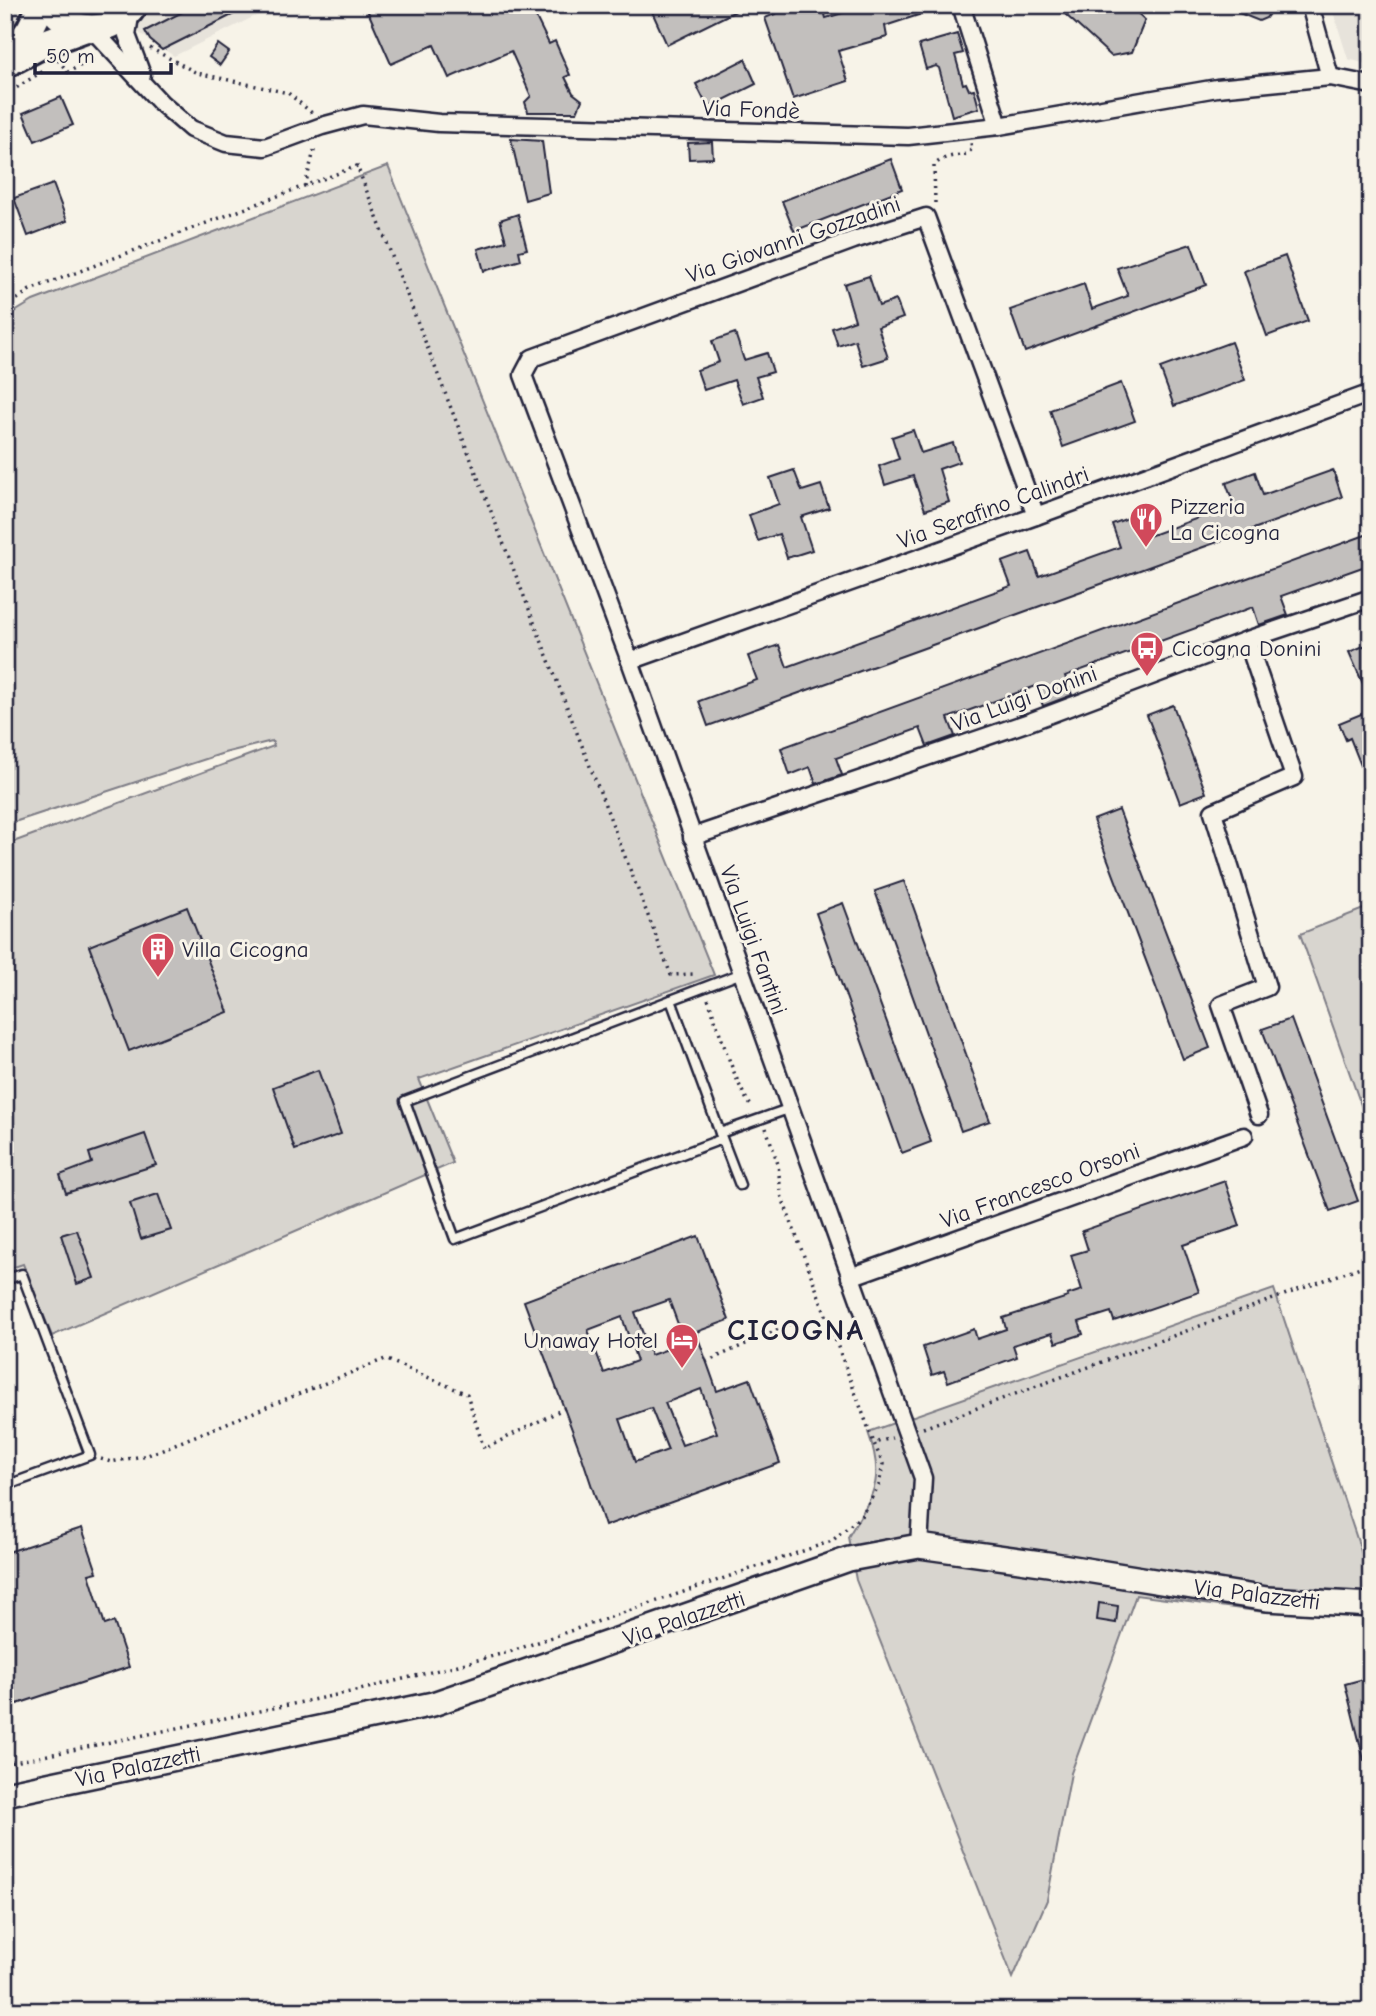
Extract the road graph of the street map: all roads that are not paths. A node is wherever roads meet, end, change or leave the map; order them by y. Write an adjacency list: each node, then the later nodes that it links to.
1 (42, 5): 7 (main road)
2 (50, 5): 6 (main road)
3 (961, 5): 11 (street)
4 (1310, 5): 8 (street)
5 (133, 7): 6 (main road); 10 (street, Via Fondè)
6 (88, 29): 7 (main road); 10 (street, Via Fondè)
7 (5, 64)
8 (1330, 77): 9 (street, Via Fondè); 11 (street, Via Fondè)
9 (1371, 85)
10 (149, 90): 11 (street, Via Fondè)
11 (999, 125)
12 (533, 358): 14 (street, Via Giovanni Gozzadini); 17 (street, Via Luigi Fantini)
13 (1371, 393): 14 (street, Via Serafino Calindri)
14 (1036, 516): 17 (street, Via Serafino Calindri)
15 (1371, 598): 16 (street, Via Luigi Donini)
16 (1247, 640): 18 (street, Via Luigi Donini); 22 (street)
17 (630, 661): 18 (street, Via Luigi Fantini)
18 (692, 837): 19 (street, Via Luigi Fantini)
19 (742, 973): 20 (lane); 21 (street, Via Luigi Fantini)
20 (671, 1000): 23 (lane); 23 (lane)
21 (791, 1108): 23 (lane); 26 (street, Via Luigi Fantini)
22 (1259, 1115)
23 (721, 1136): 25 (lane)
24 (1244, 1136): 26 (street, Via Francesco Orsoni)
25 (740, 1185)
26 (850, 1277): 29 (street, Via Luigi Fantini)
27 (5, 1280): 28 (lane)
28 (5, 1486)
29 (919, 1546): 30 (main road, Via Palazzetti); 31 (main road, Via Palazzetti)
30 (1371, 1605)
31 (5, 1794)

